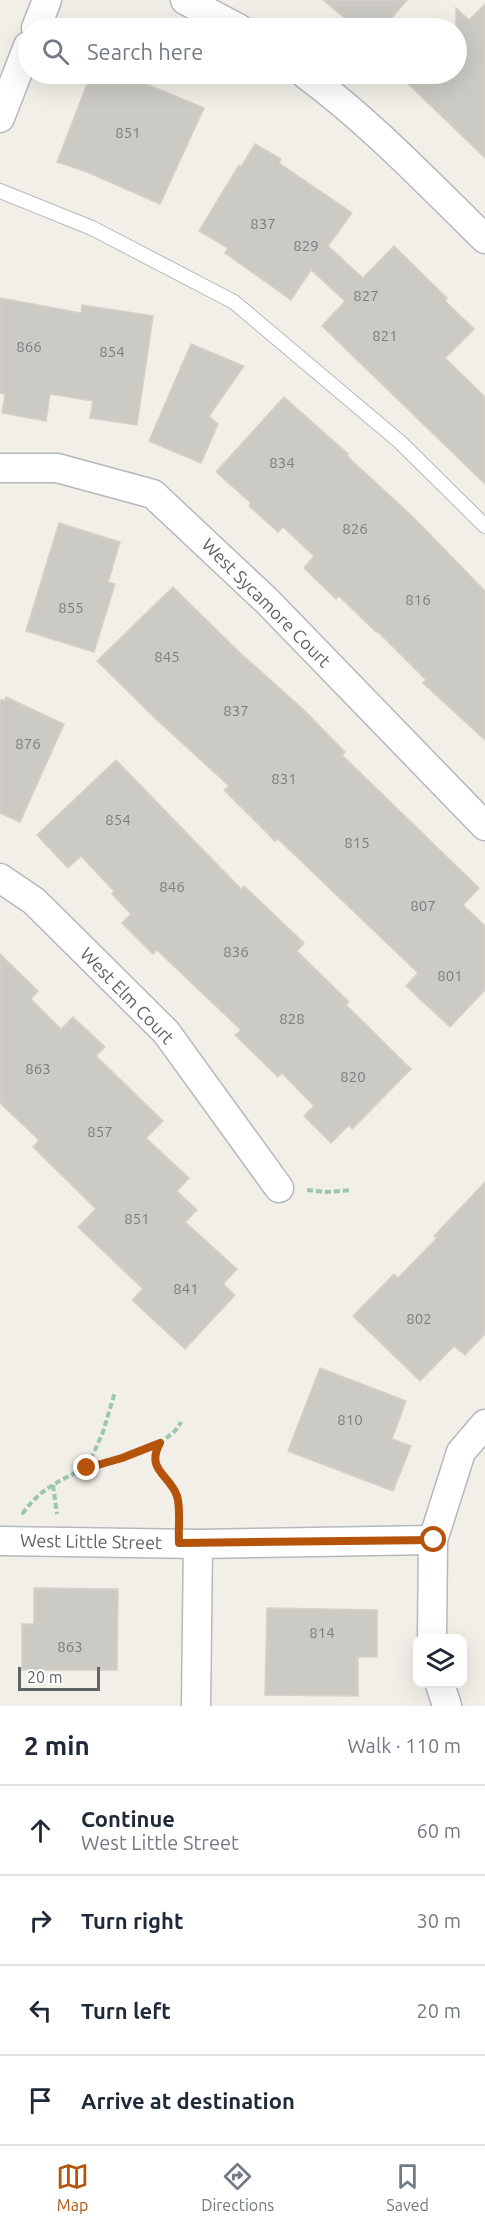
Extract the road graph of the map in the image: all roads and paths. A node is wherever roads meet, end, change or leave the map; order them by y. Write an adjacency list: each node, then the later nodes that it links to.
1 (47, 0): 3 (street)
2 (185, 0): 4 (street)
3 (40, 18)
4 (219, 18)
5 (18, 72): 7 (street)
6 (319, 84): 9 (street)
7 (0, 118)
8 (0, 191): 11 (lane)
9 (485, 239)
10 (0, 468): 12 (street, West Sycamore Court)
11 (485, 526)
12 (485, 826)
13 (0, 878): 14 (street, West Elm Court)
14 (279, 1188): 15 (path)
15 (351, 1190)
16 (115, 1392): 20 (path)
17 (181, 1422): 19 (path)
18 (485, 1424): 29 (street)
19 (160, 1443): 20 (path); 27 (path)
20 (87, 1468): 21 (path)
21 (52, 1485): 22 (path); 24 (path)
22 (34, 1513)
23 (46, 1514): 24 (path)
24 (57, 1514): 25 (path)
25 (68, 1514)
26 (167, 1515): 27 (path)
27 (178, 1515): 30 (path)
28 (0, 1540): 30 (street, West Little Street)
29 (434, 1540): 30 (street, West Little Street); 31 (street)
30 (188, 1543): 33 (street)
31 (432, 1634)
32 (442, 1688): 34 (street)
33 (196, 1706)
34 (447, 1706)

